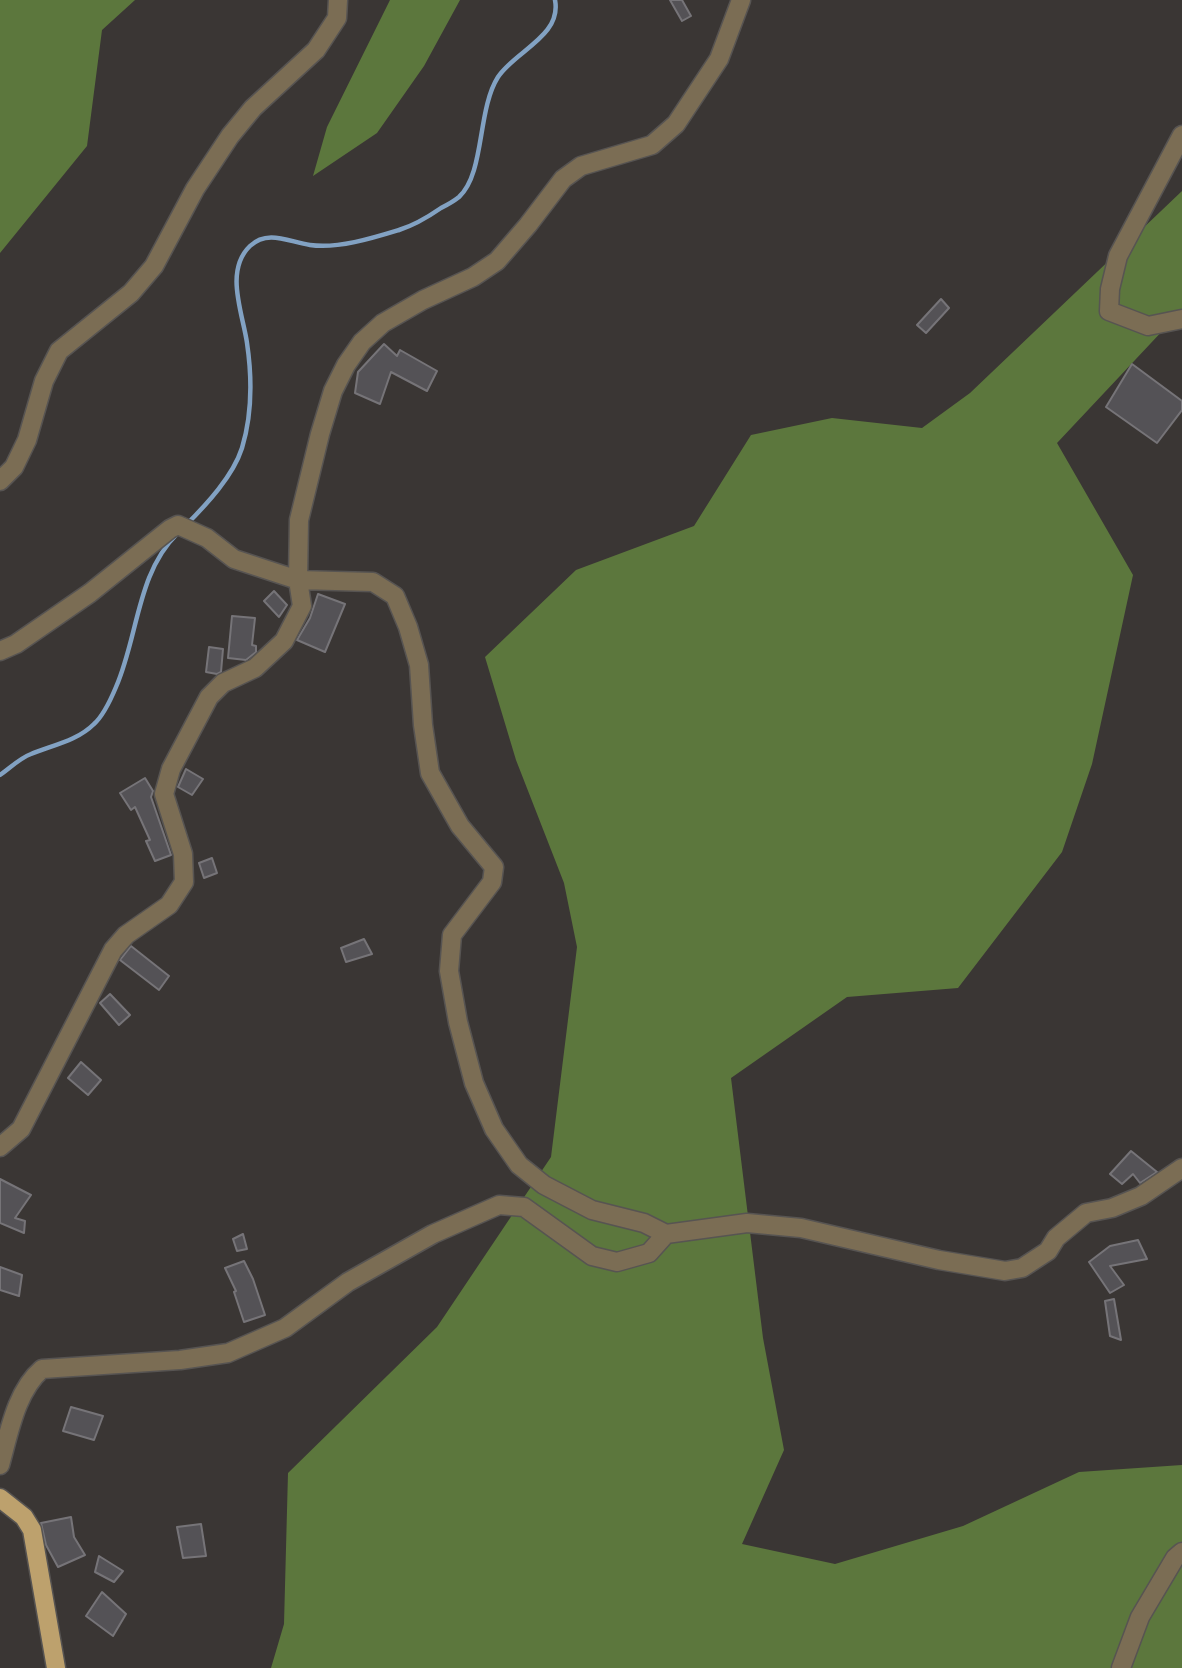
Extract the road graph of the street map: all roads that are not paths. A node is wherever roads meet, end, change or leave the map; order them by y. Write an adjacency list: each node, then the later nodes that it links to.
1 (338, 0): 5 (street)
2 (741, 0): 6 (street)
3 (1182, 135): 4 (street)
4 (1182, 319)
5 (0, 481)
6 (298, 580): 7 (street); 8 (street); 10 (street)
7 (0, 651)
8 (0, 1147)
9 (1182, 1168): 10 (street)
10 (666, 1234): 11 (street)
11 (0, 1465)
12 (0, 1498): 14 (main road)
13 (1182, 1552): 15 (street)
14 (56, 1668)
15 (1121, 1668)

